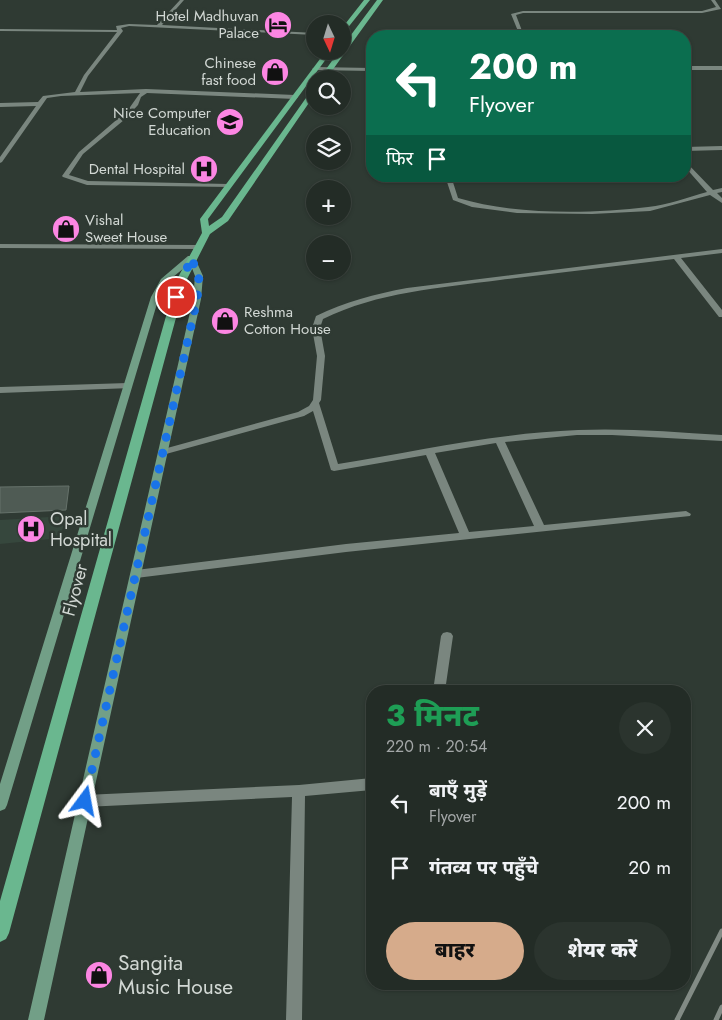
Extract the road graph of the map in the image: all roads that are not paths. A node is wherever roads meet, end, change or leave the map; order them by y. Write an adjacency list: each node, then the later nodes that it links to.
1 (182, 0): 6 (street)
2 (367, 0): 5 (main road)
3 (380, 0): 15 (main road)
4 (714, 0): 8 (street)
5 (351, 21)
6 (158, 27): 9 (street); 10 (street)
7 (0, 30): 9 (street)
8 (520, 30)
9 (121, 31): 20 (street)
10 (306, 34)
11 (322, 60): 14 (main road)
12 (691, 68): 13 (street)
13 (722, 68)
14 (315, 70)
15 (328, 70)
16 (351, 70): 17 (street)
17 (366, 70)
18 (306, 82): 21 (main road)
19 (146, 91): 20 (street); 21 (street); 30 (street)
20 (77, 93): 23 (street)
21 (295, 97): 30 (main road)
22 (306, 103): 34 (main road)
23 (40, 104): 24 (street); 27 (street)
24 (0, 105)
25 (691, 148): 26 (street)
26 (722, 148)
27 (0, 161)
28 (691, 170): 32 (street)
29 (450, 182): 32 (street)
30 (228, 186): 34 (main road)
31 (722, 190): 32 (street)
32 (712, 194): 33 (street)
33 (722, 201)
34 (206, 233): 36 (main road, Flyover)
35 (0, 246): 36 (street)
36 (197, 247): 39 (main road, Flyover)
37 (722, 251): 38 (street)
38 (676, 256): 40 (street); 43 (street)
39 (191, 258): 41 (street); 46 (street); 58 (main road, Flyover)
40 (722, 315)
41 (128, 386): 42 (street); 57 (street)
42 (0, 390)
43 (315, 403): 46 (street); 47 (street)
44 (722, 438): 45 (street)
45 (500, 441): 47 (street); 49 (street)
46 (163, 452): 51 (street)
47 (430, 452): 50 (street)
48 (686, 514): 49 (street)
49 (541, 528): 50 (street)
50 (465, 536): 51 (street)
51 (136, 574): 56 (street)
52 (447, 636): 53 (street)
53 (439, 685)
54 (366, 785): 55 (street)
55 (300, 791): 56 (street); 60 (street)
56 (85, 801): 59 (street)
57 (0, 806)
58 (0, 932)
59 (36, 1020)
60 (294, 1020)

